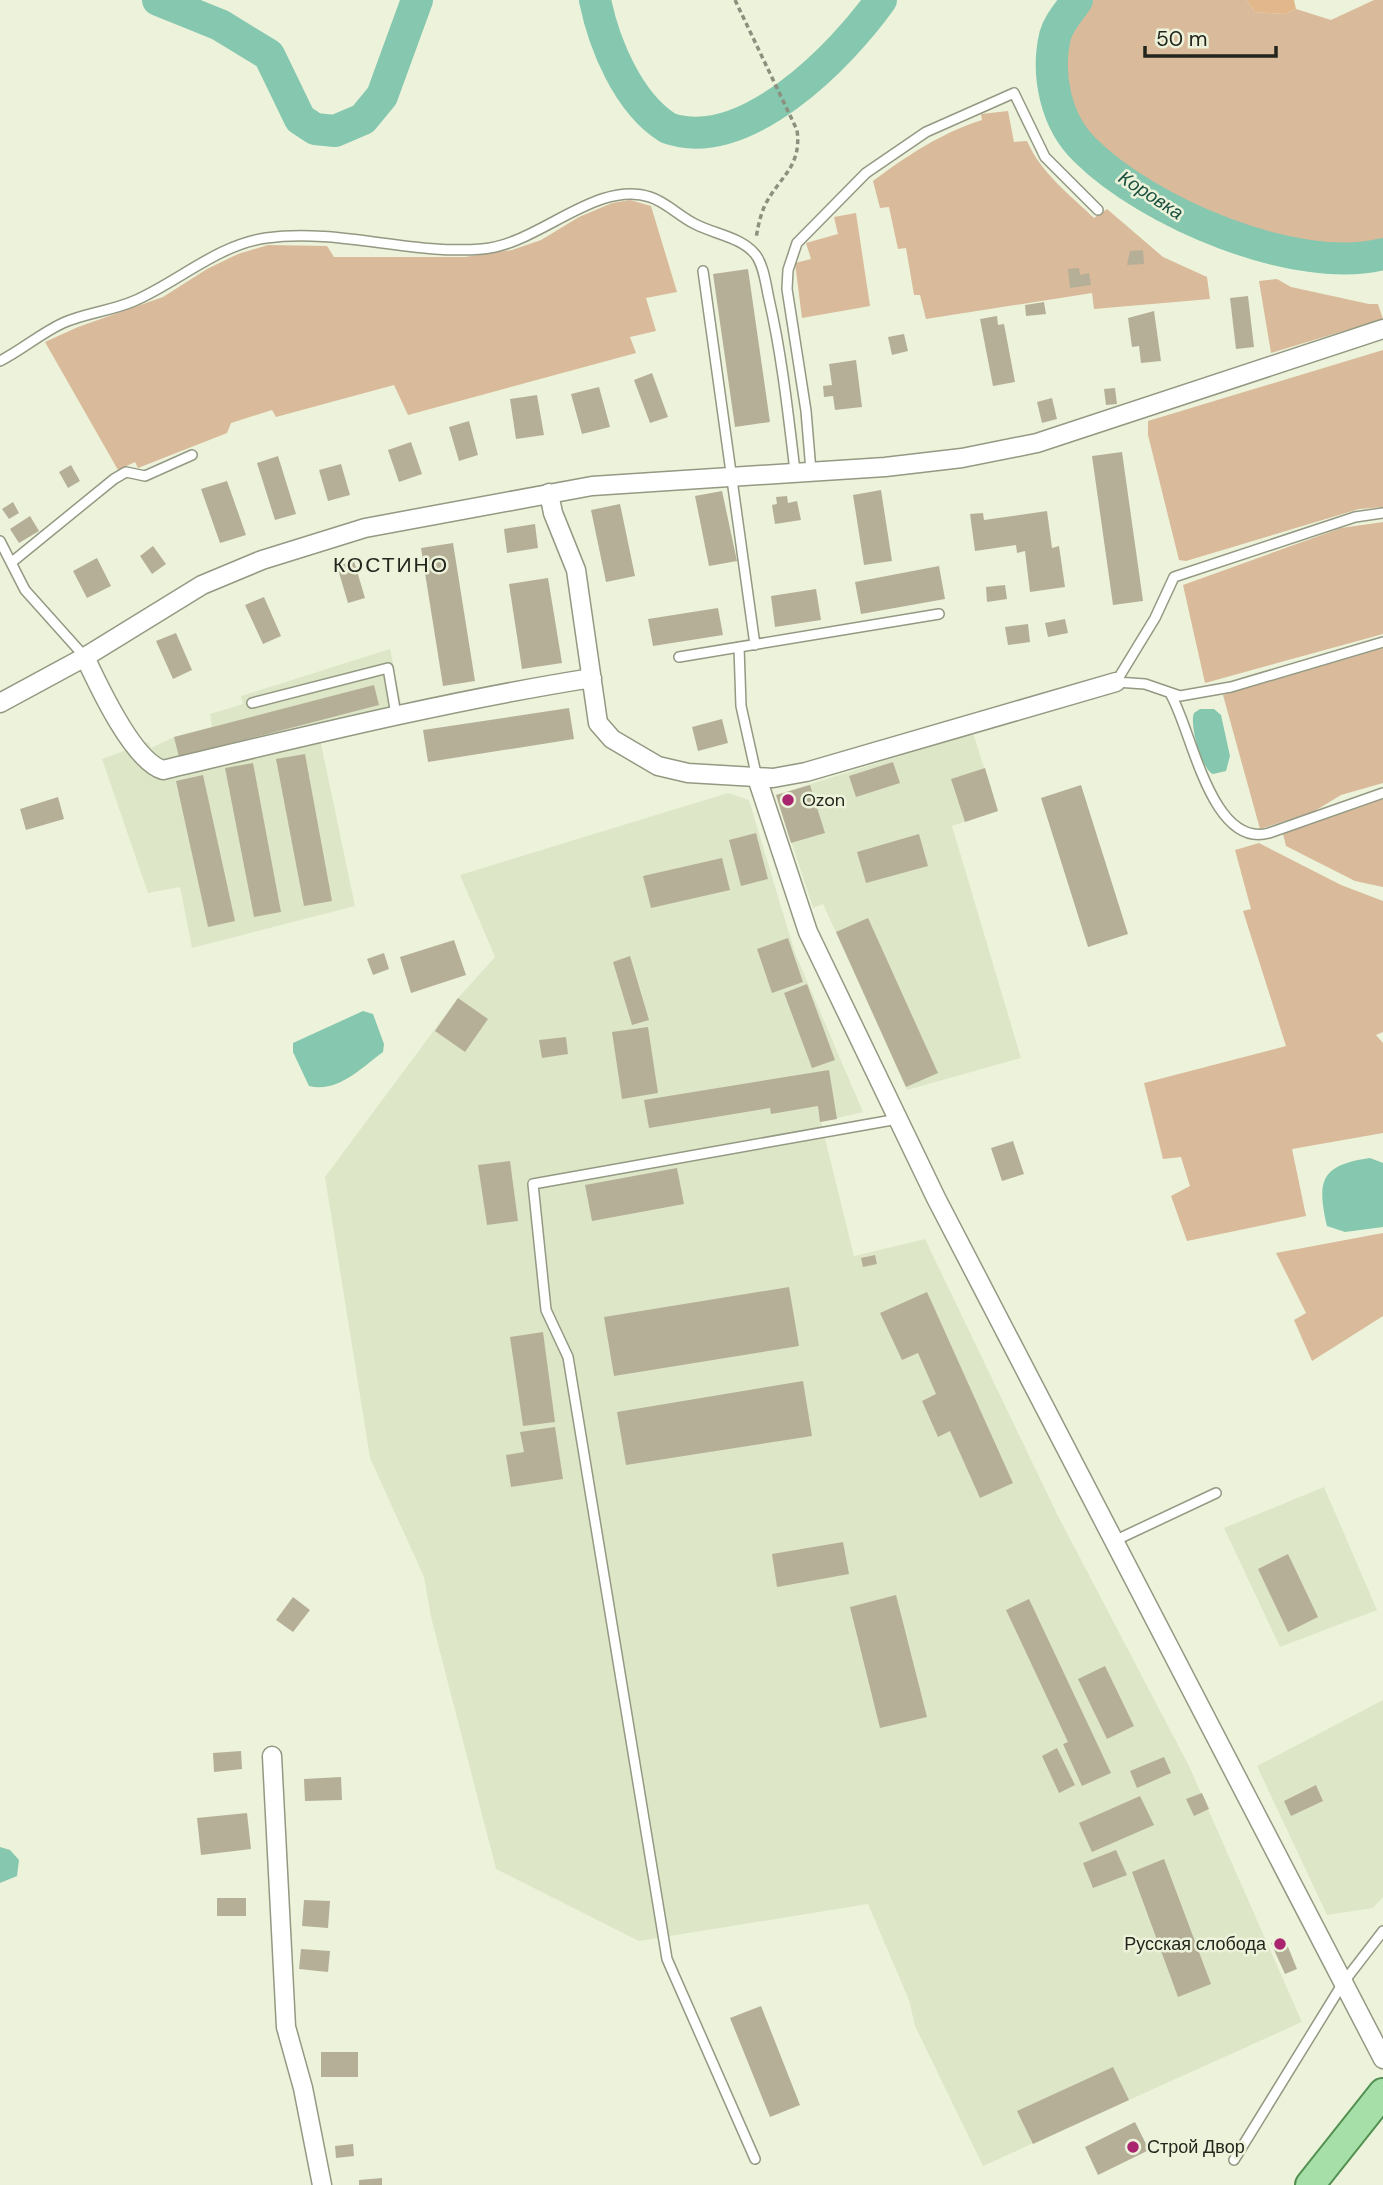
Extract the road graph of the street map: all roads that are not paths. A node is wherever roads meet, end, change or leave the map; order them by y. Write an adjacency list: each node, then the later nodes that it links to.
1 (1098, 210): 6 (lane)
2 (703, 271): 7 (lane)
3 (1383, 330): 6 (street)
4 (0, 361): 6 (lane)
5 (192, 455): 11 (lane)
6 (803, 471): 7 (street)
7 (730, 475): 8 (street); 14 (lane)
8 (549, 493): 16 (street); 18 (street)
9 (1383, 513): 19 (lane)
10 (0, 541): 11 (lane)
11 (12, 562): 16 (lane)
12 (939, 614): 14 (lane)
13 (1383, 642): 20 (lane)
14 (755, 645): 15 (lane)
15 (739, 647): 17 (lane); 24 (lane)
16 (85, 656): 21 (street); 23 (street)
17 (679, 657)
18 (592, 678): 23 (street); 24 (street)
19 (1116, 682): 20 (lane); 24 (street)
20 (1171, 695): 25 (lane)
21 (0, 703)
22 (252, 703): 23 (lane)
23 (396, 715)
24 (757, 778): 26 (street)
25 (1383, 793)
26 (898, 1119): 28 (street); 34 (lane)
27 (1216, 1493): 28 (lane)
28 (1114, 1541): 31 (street)
29 (272, 1756): 36 (street)
30 (1383, 1931): 31 (lane)
31 (1343, 1983): 32 (street); 35 (lane)
32 (1383, 2059)
33 (1383, 2093): 37 (main road)
34 (755, 2159)
35 (1234, 2160)
36 (322, 2185)
37 (1310, 2185)

